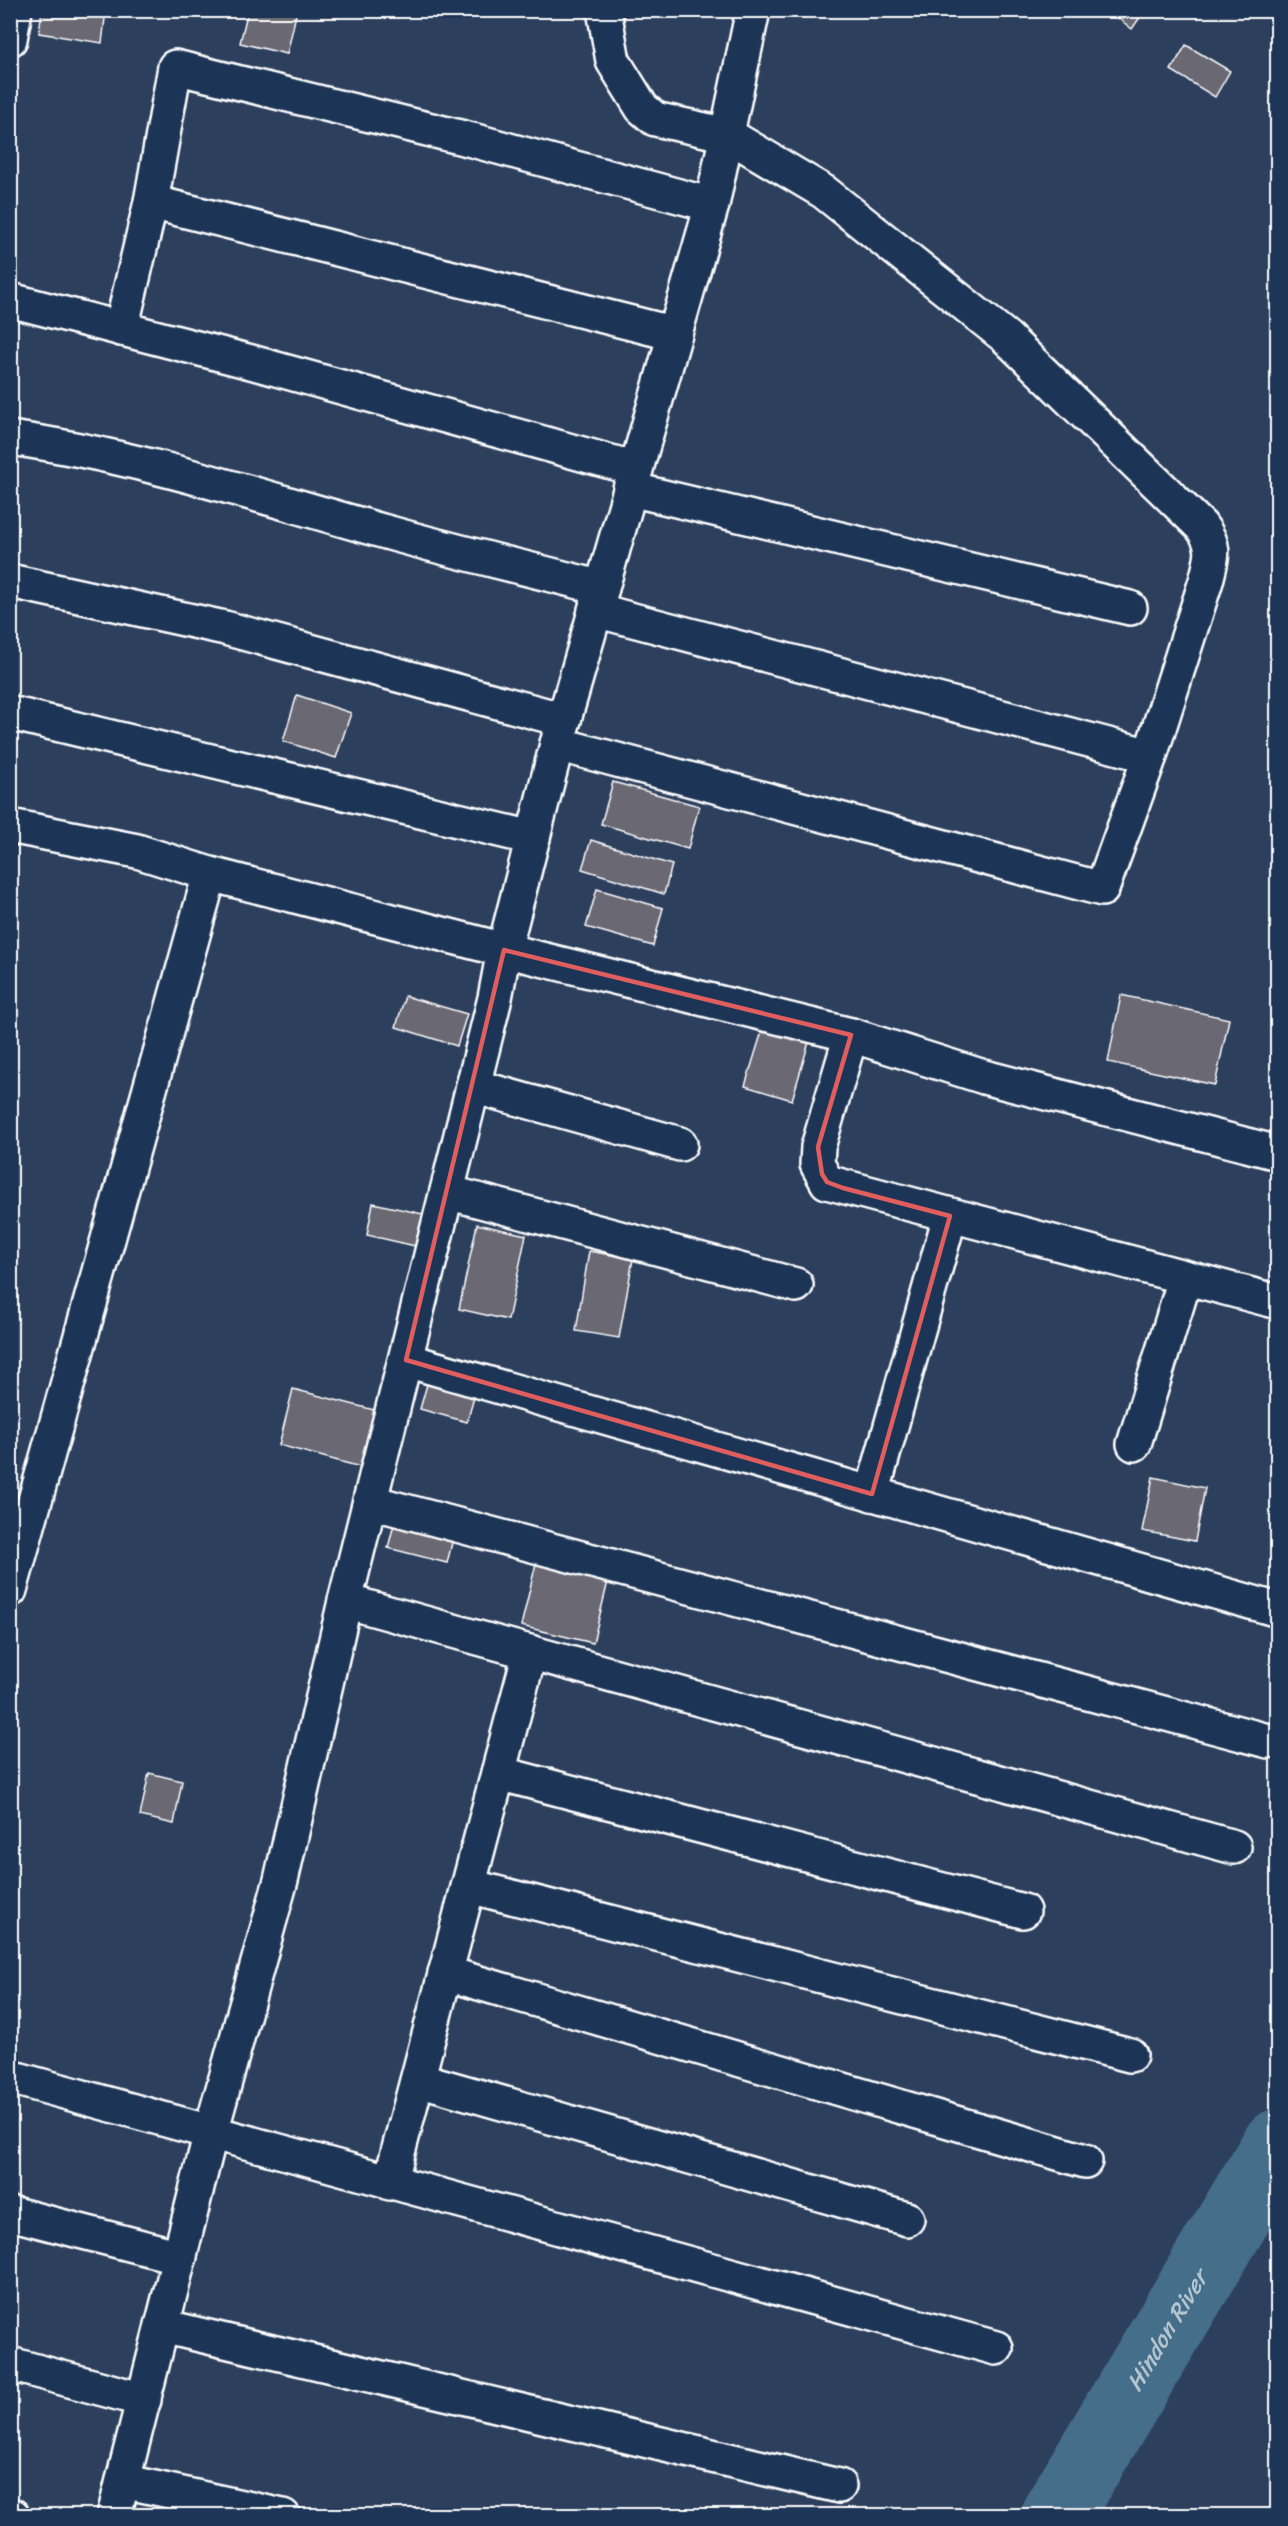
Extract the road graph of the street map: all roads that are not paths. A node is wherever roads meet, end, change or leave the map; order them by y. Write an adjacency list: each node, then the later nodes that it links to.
1 (15, 10): 4 (street)
2 (604, 10): 5 (street)
3 (753, 10): 5 (street)
4 (10, 39)
5 (728, 135): 7 (street); 18 (street)
6 (151, 202): 7 (street); 9 (street); 10 (street)
7 (712, 206): 10 (street)
8 (10, 300): 9 (street)
9 (121, 329): 12 (street)
10 (675, 334): 12 (street)
11 (10, 438): 14 (street)
12 (633, 479): 14 (street); 15 (street)
13 (10, 581): 17 (street)
14 (598, 599): 17 (street); 18 (street)
15 (1130, 608)
16 (10, 713): 20 (street)
17 (561, 732): 18 (street); 20 (street)
18 (1150, 756)
19 (10, 826): 21 (street)
20 (532, 838): 22 (street)
21 (210, 874): 22 (street); 36 (street)
22 (504, 950): 23 (street); 24 (street)
23 (851, 1035): 26 (street); 28 (street)
24 (473, 1086): 25 (street); 27 (street)
25 (680, 1144)
26 (1278, 1153)
27 (447, 1192): 30 (street); 32 (street)
28 (950, 1216): 29 (street); 34 (street)
29 (1185, 1279): 31 (street); 33 (street)
30 (796, 1285)
31 (1278, 1302)
32 (406, 1360): 34 (street); 35 (street)
33 (1134, 1444)
34 (872, 1494): 38 (street)
35 (371, 1502): 37 (street); 40 (street)
36 (10, 1590)
37 (345, 1602): 39 (street); 49 (street)
38 (1278, 1610)
39 (530, 1652): 41 (street); 42 (street)
40 (1268, 1741)
41 (498, 1773): 43 (street); 44 (street)
42 (1234, 1847)
43 (469, 1886): 45 (street); 46 (street)
44 (1023, 1911)
45 (445, 1973): 48 (street); 50 (street)
46 (1130, 2055)
47 (10, 2077): 49 (street)
48 (418, 2079): 51 (street); 53 (street)
49 (211, 2132): 51 (street); 54 (street)
50 (1085, 2161)
51 (390, 2183): 56 (street)
52 (10, 2213): 54 (street)
53 (907, 2219)
54 (180, 2257): 55 (street)
55 (162, 2326): 58 (street); 60 (street)
56 (996, 2348)
57 (10, 2364): 58 (street)
58 (144, 2400): 59 (street)
59 (123, 2481): 61 (street); 62 (street)
60 (839, 2486)
61 (114, 2516)
62 (283, 2516)

